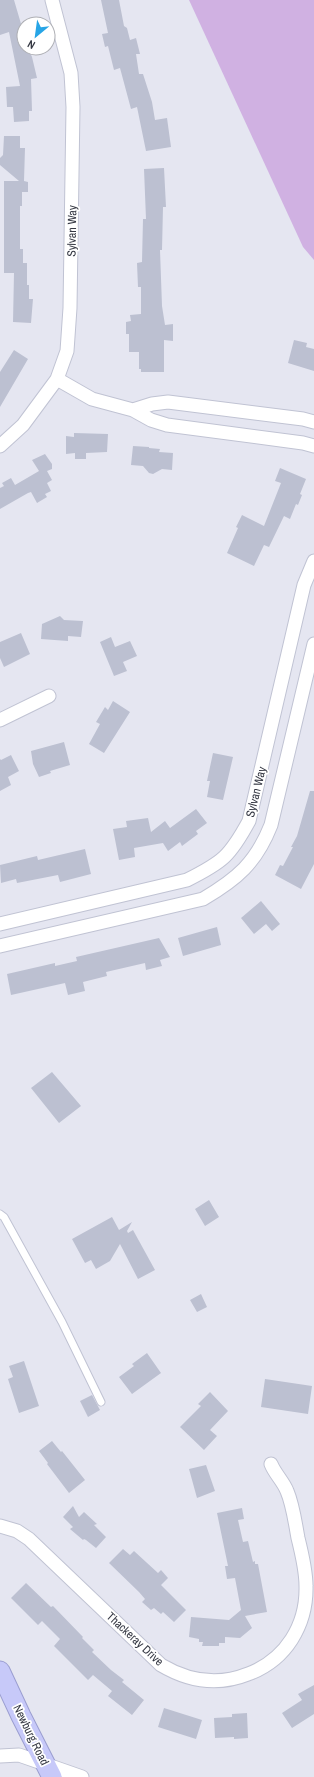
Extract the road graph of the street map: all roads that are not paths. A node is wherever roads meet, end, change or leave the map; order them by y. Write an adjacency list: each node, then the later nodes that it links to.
1 (52, 0): 2 (street, Sylvan Way)
2 (57, 379): 3 (street); 5 (street, Sylvan Way)
3 (133, 410): 4 (street); 6 (street)
4 (314, 422)
5 (0, 446)
6 (314, 446)
7 (314, 561): 11 (street, Sylvan Way)
8 (314, 644): 12 (street, Sylvan Way)
9 (49, 696): 10 (street)
10 (0, 720)
11 (0, 924)
12 (0, 946)
13 (0, 1214): 14 (lane)
14 (101, 1402)
15 (271, 1464): 16 (street, Thackeray Drive)
16 (0, 1526)
17 (0, 1671): 19 (main road, Newburg Road)
18 (0, 1756): 19 (street)
19 (48, 1770): 20 (street)
20 (82, 1777)

